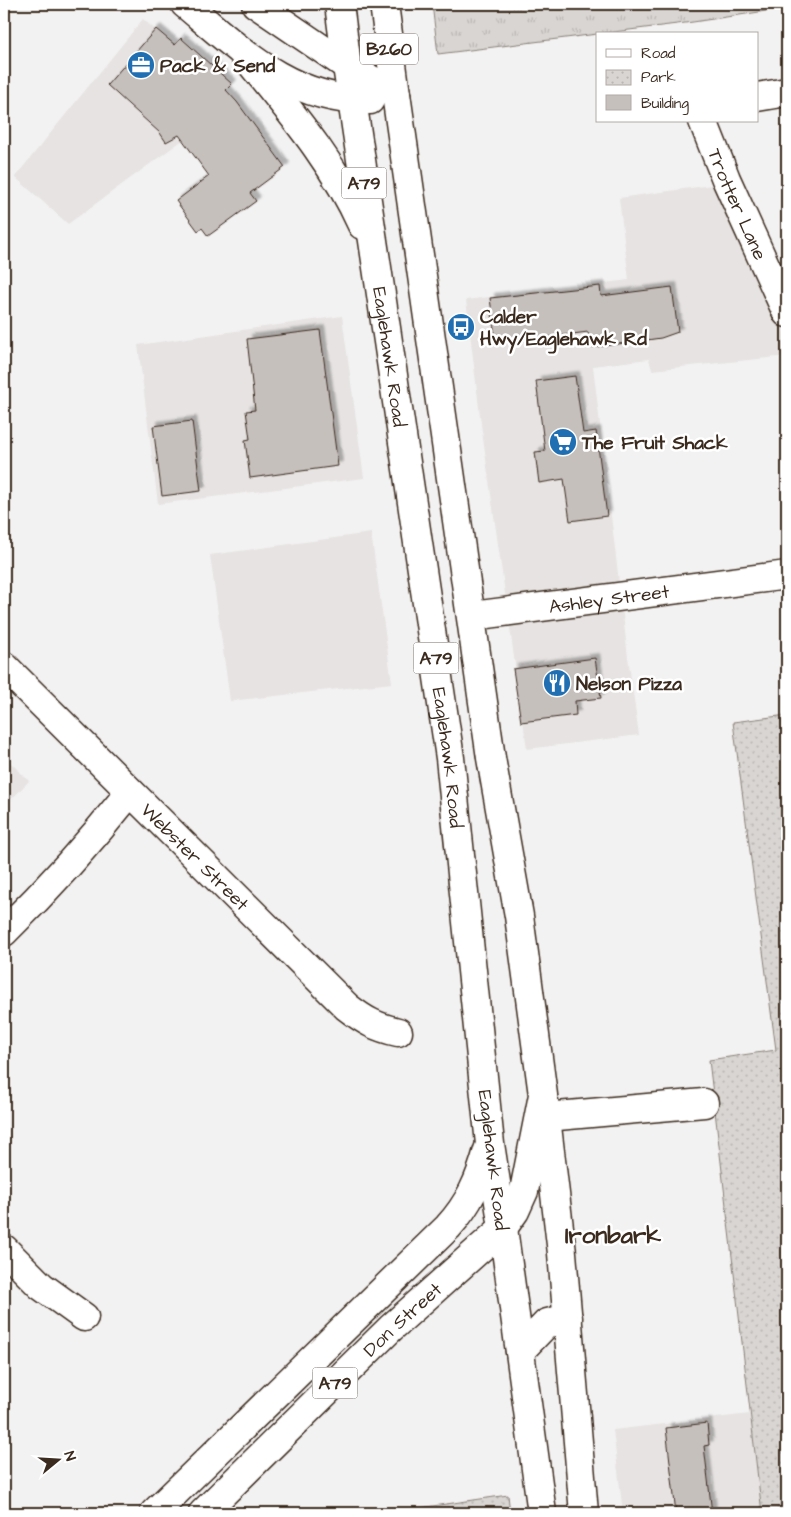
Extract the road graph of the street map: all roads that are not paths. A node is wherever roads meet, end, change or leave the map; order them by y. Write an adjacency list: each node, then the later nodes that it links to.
1 (185, 4): 5 (main road)
2 (256, 4): 6 (main road)
3 (339, 4): 6 (main road, Eaglehawk Road / B260)
4 (384, 4): 8 (main road, B260)
5 (242, 52): 10 (main road); 12 (main road)
6 (347, 66): 8 (main road); 10 (main road, Eaglehawk Road)
7 (787, 92): 9 (main road)
8 (396, 96): 10 (main road); 15 (main road, A79)
9 (758, 97)
10 (352, 99): 12 (main road, Eaglehawk Road / A79)
11 (703, 122): 13 (main road, Trotter Lane)
12 (378, 267): 16 (main road, Eaglehawk Road / A79)
13 (787, 313)
14 (787, 575): 15 (main road, Ashley Street)
15 (472, 616): 16 (main road, Ashley Street); 22 (main road, A79)
16 (431, 621): 23 (main road, Eaglehawk Road / A79)
17 (4, 666): 18 (main road, Webster Street)
18 (130, 792): 19 (main road); 20 (main road, Webster Street)
19 (4, 932)
20 (398, 1032)
21 (704, 1103): 22 (main road)
22 (544, 1106): 24 (main road, Don Street / A79); 27 (main road)
23 (490, 1144): 24 (main road, Eaglehawk Road); 29 (main road, Don Street / A79)
24 (503, 1228): 28 (main road, Eaglehawk Road); 30 (main road, Don Street / A79)
25 (4, 1249): 26 (main road)
26 (84, 1317)
27 (568, 1318): 28 (main road); 32 (main road)
28 (520, 1350): 31 (main road, Eaglehawk Road)
29 (154, 1513)
30 (203, 1513)
31 (542, 1513)
32 (584, 1513)

